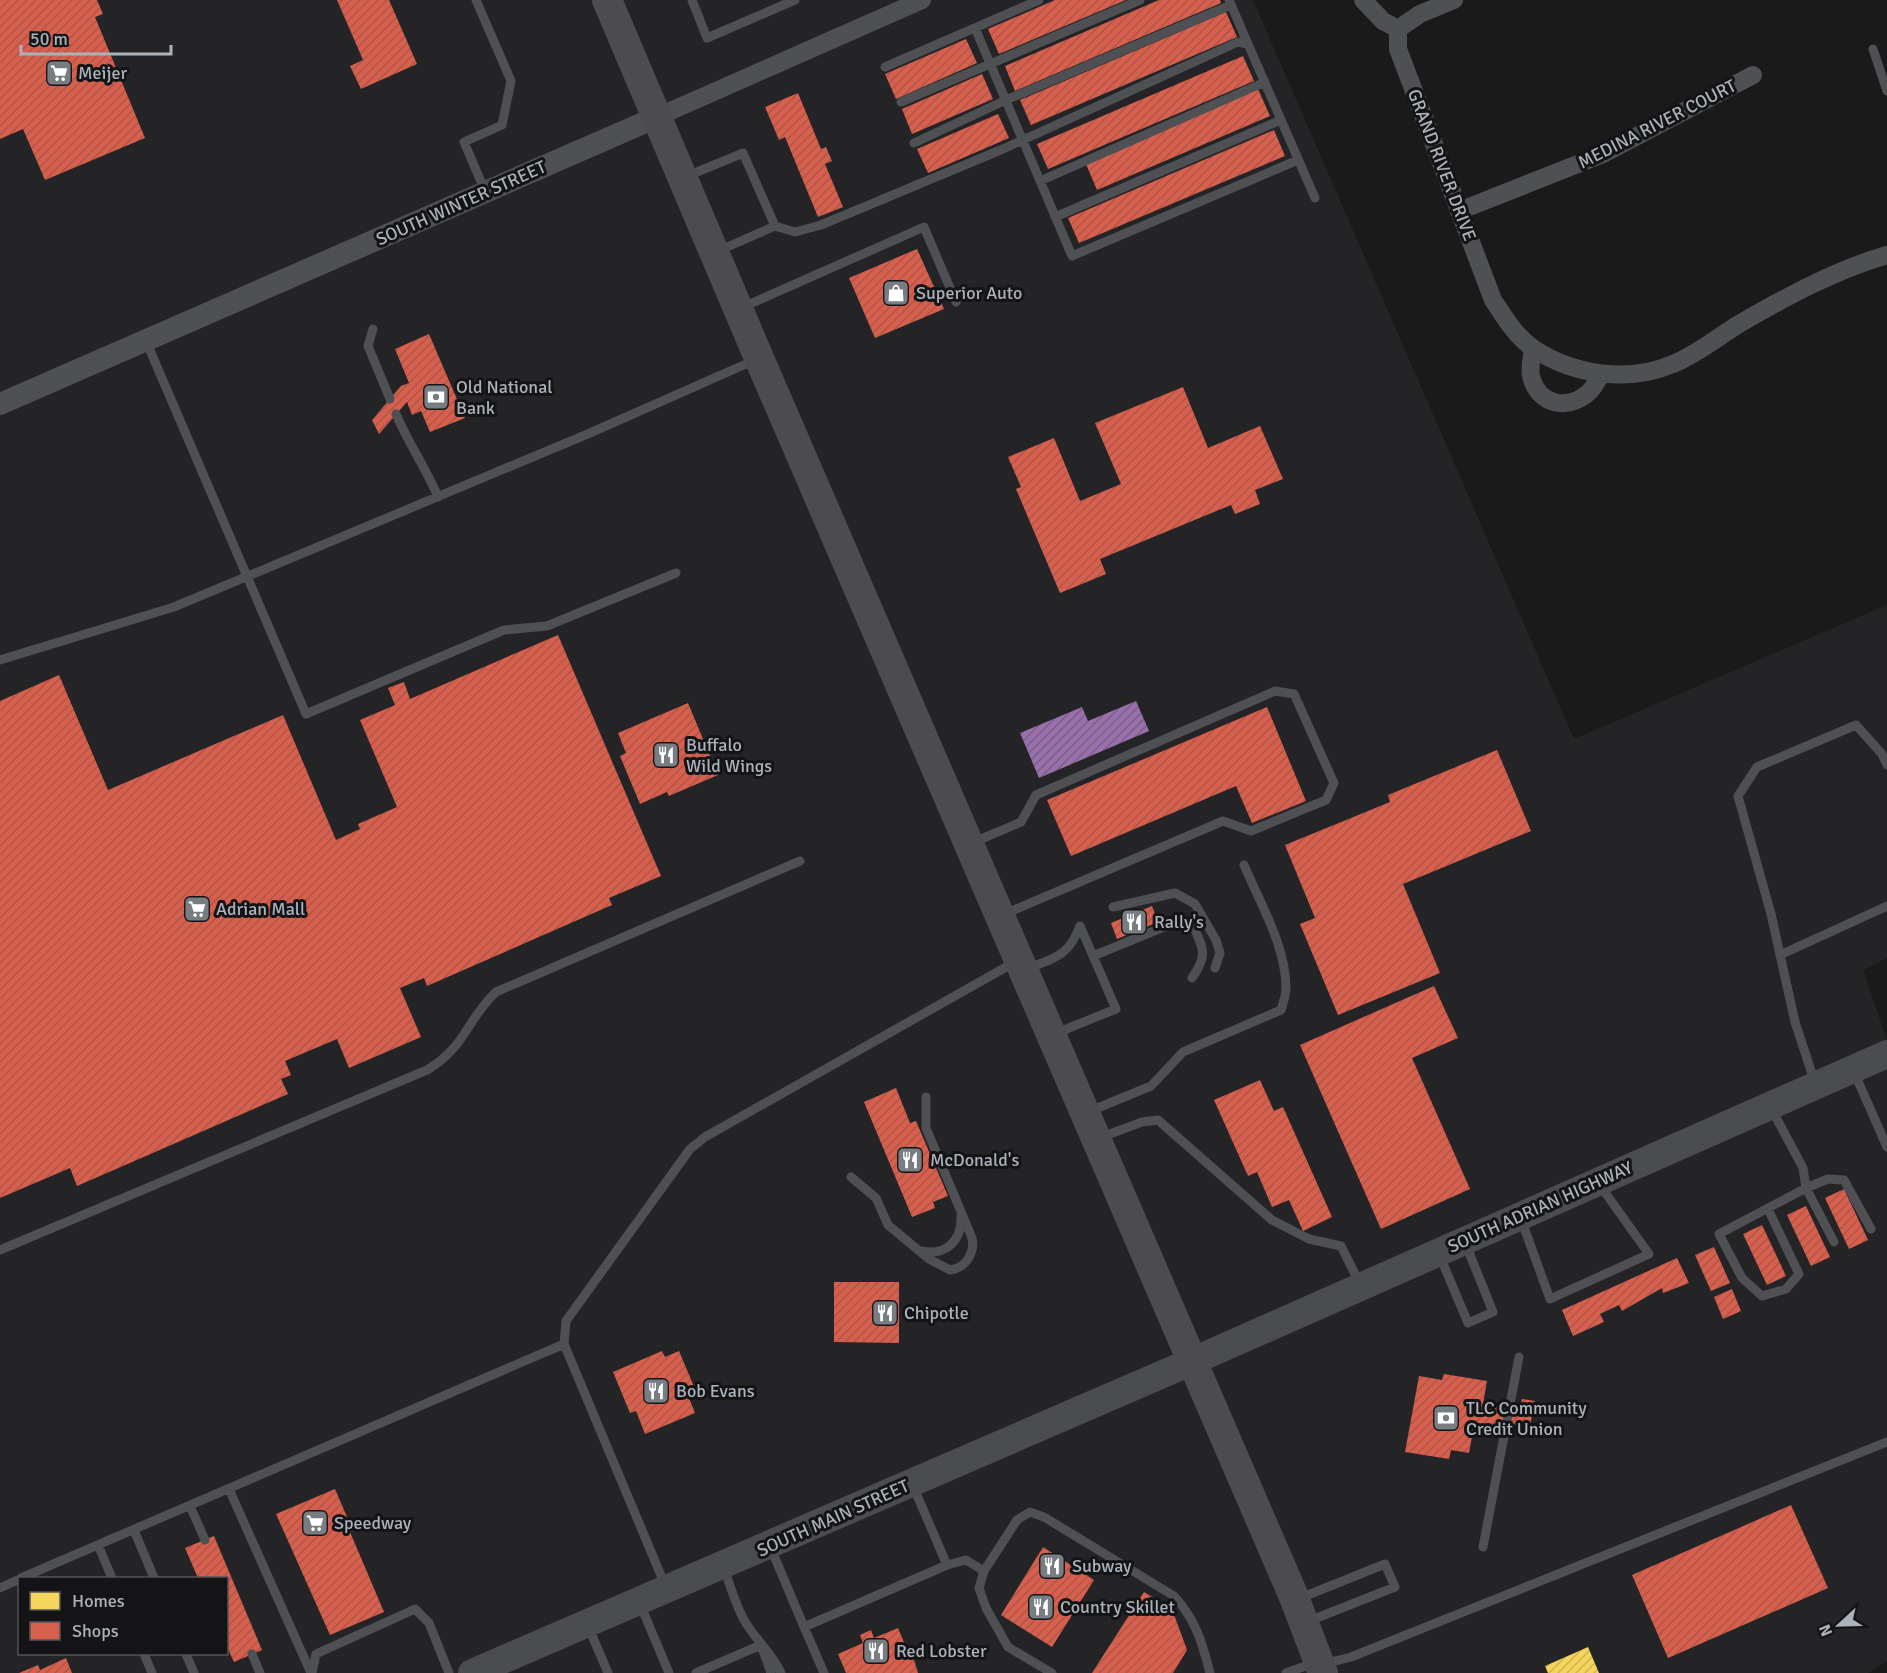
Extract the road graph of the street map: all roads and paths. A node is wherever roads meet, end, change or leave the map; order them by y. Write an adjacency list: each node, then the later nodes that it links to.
1 (476, 0): 30 (lane)
2 (607, 0): 23 (highway)
3 (692, 0): 11 (lane)
4 (795, 0): 11 (lane)
5 (922, 0): 23 (street, SOUTH WINTER STREET)
6 (1038, 0): 12 (lane)
7 (1140, 0): 16 (lane)
8 (1364, 0): 13 (street)
9 (1454, 0): 13 (street)
10 (1230, 2): 14 (lane); 21 (lane)
11 (774, 4)
12 (975, 28): 16 (lane); 17 (lane)
13 (1398, 29): 32 (street, GRAND RIVER DRIVE)
14 (1248, 44): 19 (lane); 25 (lane)
15 (1873, 49): 20 (lane)
16 (991, 64): 21 (lane); 22 (lane)
17 (885, 67)
18 (1753, 75): 32 (street, MEDINA RIVER COURT)
19 (1264, 82): 24 (lane); 29 (lane)
20 (1887, 91)
21 (1006, 100): 25 (lane); 26 (lane)
22 (901, 102)
23 (657, 117): 28 (highway); 30 (street, SOUTH WINTER STREET)
24 (1281, 120): 27 (lane); 33 (lane)
25 (1022, 140): 29 (lane); 34 (lane)
26 (915, 144)
27 (1298, 160): 31 (lane); 33 (lane)
28 (682, 178): 34 (lane); 35 (highway)
29 (1040, 181): 33 (lane)
30 (485, 192): 40 (street, SOUTH WINTER STREET)
31 (1315, 198)
32 (1459, 211): 41 (street, GRAND RIVER DRIVE)
33 (1055, 217)
34 (775, 226): 35 (lane)
35 (714, 253): 38 (highway)
36 (1887, 255): 43 (street, GRAND RIVER DRIVE)
37 (956, 302): 38 (lane)
38 (738, 309): 42 (highway)
39 (373, 329): 44 (lane)
40 (146, 341): 45 (street, SOUTH WINTER STREET); 49 (lane)
41 (1533, 348): 43 (street, GRAND RIVER DRIVE); 43 (street)
42 (759, 358): 47 (lane); 52 (highway)
43 (1601, 374)
44 (390, 399)
45 (0, 404)
46 (396, 414): 47 (lane)
47 (438, 497): 49 (lane)
48 (676, 573): 49 (lane)
49 (248, 577): 50 (lane)
50 (0, 660)
51 (1887, 765): 58 (lane)
52 (969, 844): 57 (highway); 57 (lane)
53 (800, 861): 80 (lane)
54 (1244, 865): 69 (lane)
55 (1887, 906): 58 (lane)
56 (1113, 907): 61 (lane)
57 (1000, 915): 60 (highway)
58 (1780, 955): 66 (lane)
59 (1093, 956): 60 (lane); 62 (lane); 63 (lane)
60 (1021, 965): 63 (highway); 83 (lane)
61 (1215, 968)
62 (1192, 978)
63 (1051, 1035): 69 (highway)
64 (1887, 1054): 65 (main road, SOUTH ADRIAN HIGHWAY)
65 (1852, 1069): 66 (main road, SOUTH ADRIAN HIGHWAY); 70 (lane)
66 (1816, 1085): 68 (main road, SOUTH ADRIAN HIGHWAY)
67 (926, 1097): 74 (lane)
68 (1770, 1106): 72 (main road, SOUTH ADRIAN HIGHWAY); 73 (lane)
69 (1091, 1126): 82 (lane); 85 (highway)
70 (1887, 1147)
71 (851, 1177): 81 (lane)
72 (1597, 1182): 76 (main road, SOUTH ADRIAN HIGHWAY); 76 (lane)
73 (1806, 1188): 75 (lane); 77 (lane); 78 (lane)
74 (960, 1208): 81 (lane); 81 (lane)
75 (1768, 1209): 75 (lane)
76 (1520, 1216): 79 (main road, SOUTH ADRIAN HIGHWAY)
77 (1871, 1229)
78 (1834, 1242)
79 (1451, 1246): 79 (lane); 82 (main road, SOUTH ADRIAN HIGHWAY)
80 (0, 1250)
81 (919, 1250)
82 (1361, 1286): 85 (main road, SOUTH ADRIAN HIGHWAY)
83 (564, 1344): 88 (lane); 103 (lane)
84 (1519, 1357): 94 (lane)
85 (1193, 1361): 87 (main road, SOUTH MAIN STREET); 105 (highway)
86 (1887, 1442): 112 (lane)
87 (912, 1483): 93 (main road, SOUTH MAIN STREET); 95 (lane)
88 (229, 1489): 89 (lane); 116 (lane)
89 (190, 1506): 90 (lane); 91 (lane)
90 (134, 1530): 92 (lane); 100 (lane)
91 (205, 1540)
92 (98, 1545): 98 (lane); 99 (lane)
93 (770, 1545): 96 (main road, SOUTH MAIN STREET); 107 (lane)
94 (1483, 1547)
95 (947, 1565): 97 (lane); 107 (lane)
96 (723, 1566): 103 (main road, SOUTH MAIN STREET); 108 (lane)
97 (984, 1571): 125 (lane); 126 (lane)
98 (25, 1577)
99 (112, 1577)
100 (154, 1577)
101 (18, 1580): 102 (lane)
102 (0, 1588)
103 (667, 1590): 104 (main road, SOUTH MAIN STREET)
104 (639, 1602): 106 (main road, SOUTH MAIN STREET); 120 (lane)
105 (1300, 1611): 105 (lane); 112 (highway)
106 (587, 1624): 118 (main road, SOUTH MAIN STREET); 119 (lane)
107 (804, 1627): 124 (lane)
108 (761, 1645): 121 (lane); 122 (lane); 123 (lane)
109 (252, 1654): 115 (lane)
110 (145, 1655): 113 (lane)
111 (187, 1655): 114 (lane)
112 (1321, 1666): 127 (lane)
113 (152, 1673)
114 (194, 1673)
115 (260, 1673)
116 (311, 1673): 117 (lane)
117 (449, 1673)
118 (472, 1673)
119 (608, 1673)
120 (669, 1673)
121 (696, 1673)
122 (771, 1673)
123 (781, 1673)
124 (824, 1673)
125 (1052, 1673)
126 (1210, 1673)
127 (1286, 1673)

